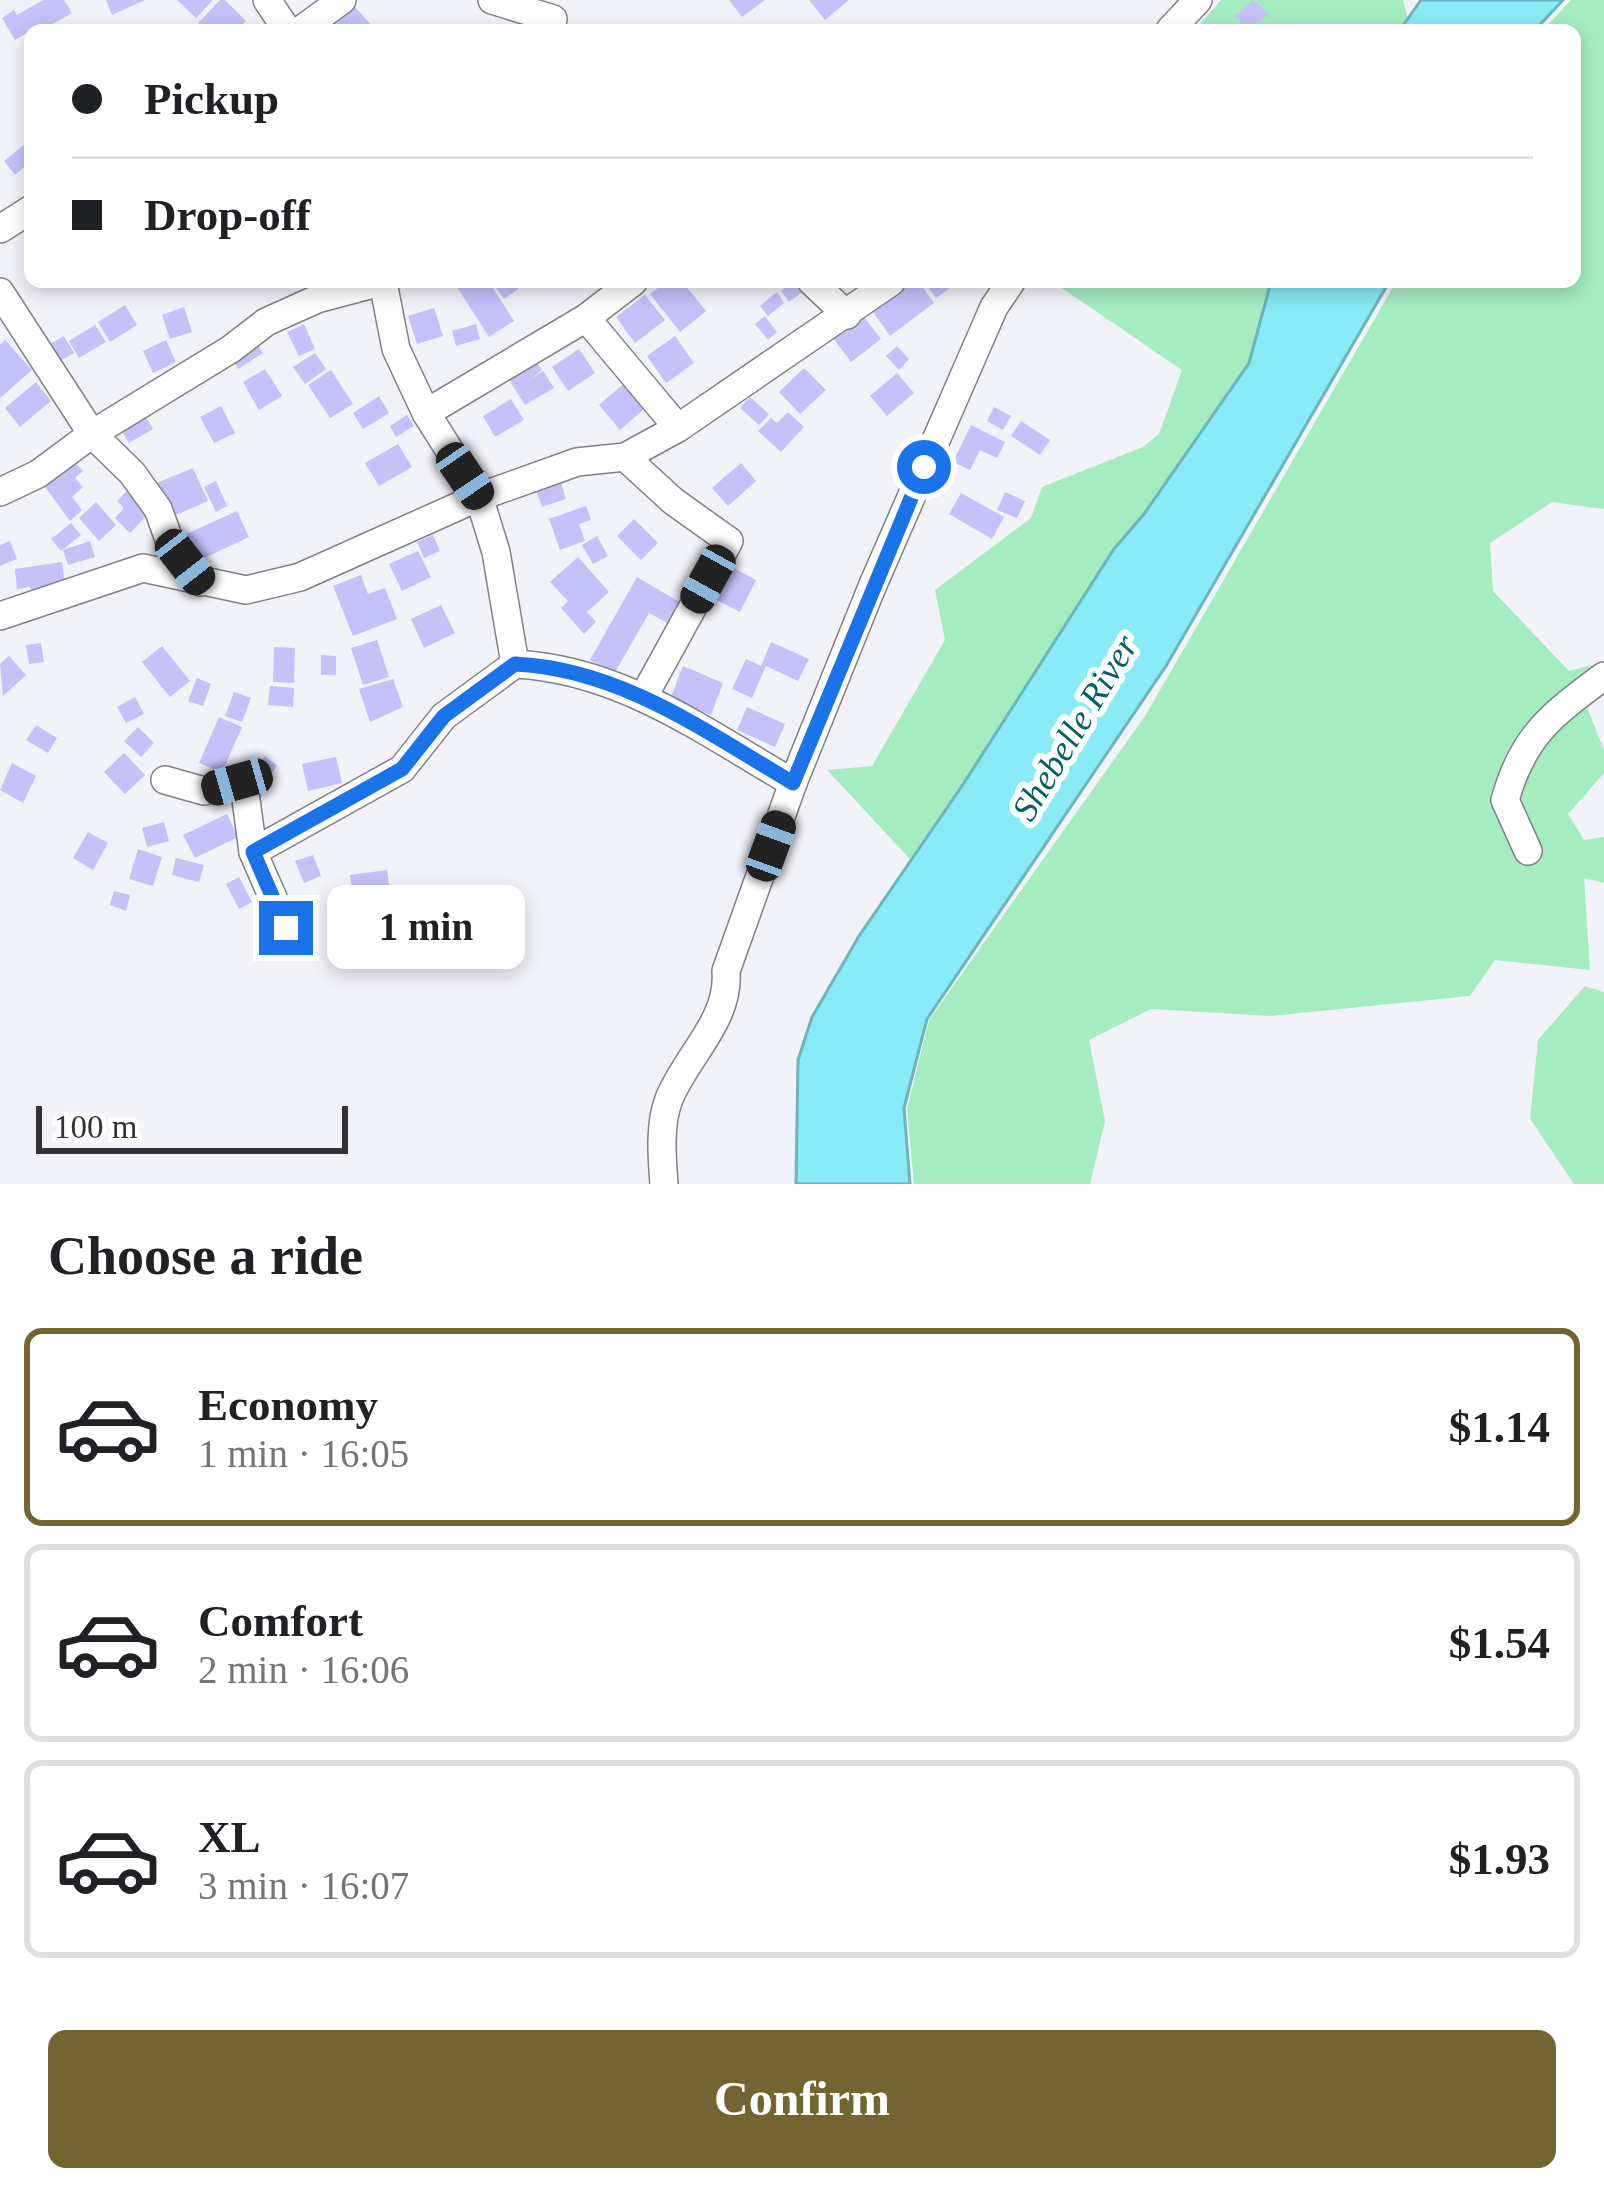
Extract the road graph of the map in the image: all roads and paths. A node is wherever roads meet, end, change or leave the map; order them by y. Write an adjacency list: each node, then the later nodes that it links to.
1 (342, 0): 5 (street)
2 (492, 0): 4 (street)
3 (1198, 0): 6 (street)
4 (560, 16)
5 (309, 24)
6 (1176, 24)
7 (359, 288): 17 (street)
8 (383, 288): 15 (street)
9 (818, 288): 14 (street)
10 (883, 288): 14 (street)
11 (1006, 288): 27 (street)
12 (0, 292): 17 (street)
13 (598, 302): 15 (street); 16 (street)
14 (847, 315): 16 (street)
15 (426, 412): 20 (street)
16 (678, 428): 18 (street)
17 (92, 434): 19 (street); 21 (street)
18 (625, 457): 20 (street); 25 (street)
19 (0, 492)
20 (479, 497): 21 (street); 23 (street)
21 (201, 582): 22 (street)
22 (0, 616)
23 (515, 664): 25 (street); 29 (street)
24 (1604, 676): 28 (street)
25 (644, 696): 27 (street)
26 (165, 780): 29 (street)
27 (793, 783): 31 (street)
28 (1528, 851)
29 (253, 852): 30 (street)
30 (286, 928)
31 (664, 1184)

